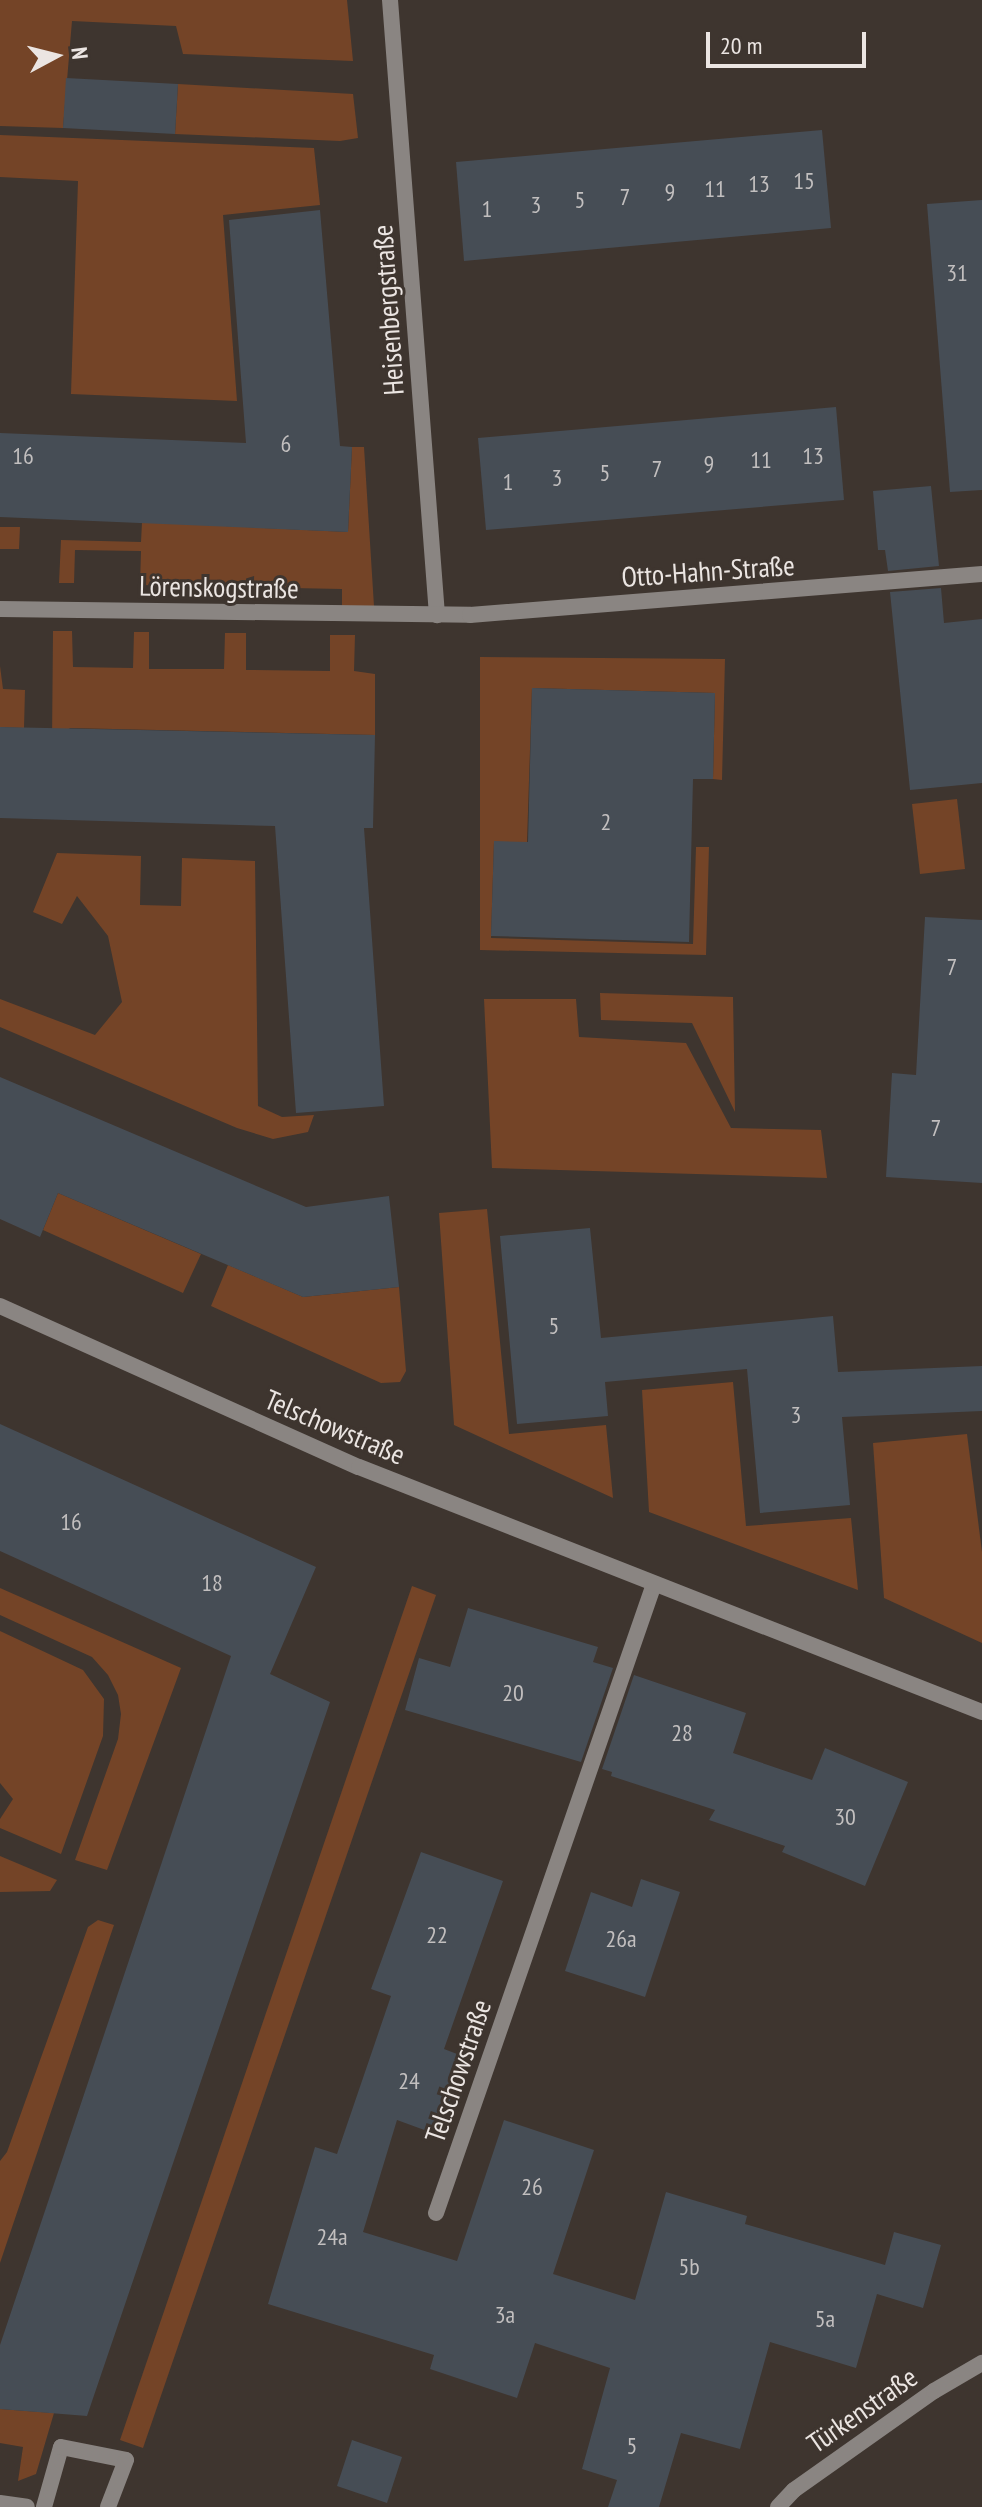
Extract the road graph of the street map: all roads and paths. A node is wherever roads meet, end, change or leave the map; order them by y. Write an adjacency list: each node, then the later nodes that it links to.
1 (390, 0): 4 (street, Heisenbergstraße)
2 (982, 574): 4 (street, Otto-Hahn-Straße)
3 (0, 609): 4 (street, Lörenskogstraße)
4 (437, 615)
5 (0, 1306): 6 (street, Telschowstraße)
6 (654, 1584): 7 (street, Telschowstraße); 8 (street, Telschowstraße)
7 (982, 1712)
8 (436, 2213)
9 (982, 2363): 14 (street, Türkenstraße)
10 (0, 2503): 11 (street)
11 (27, 2507)
12 (44, 2507): 13 (street)
13 (108, 2507)
14 (778, 2507)

